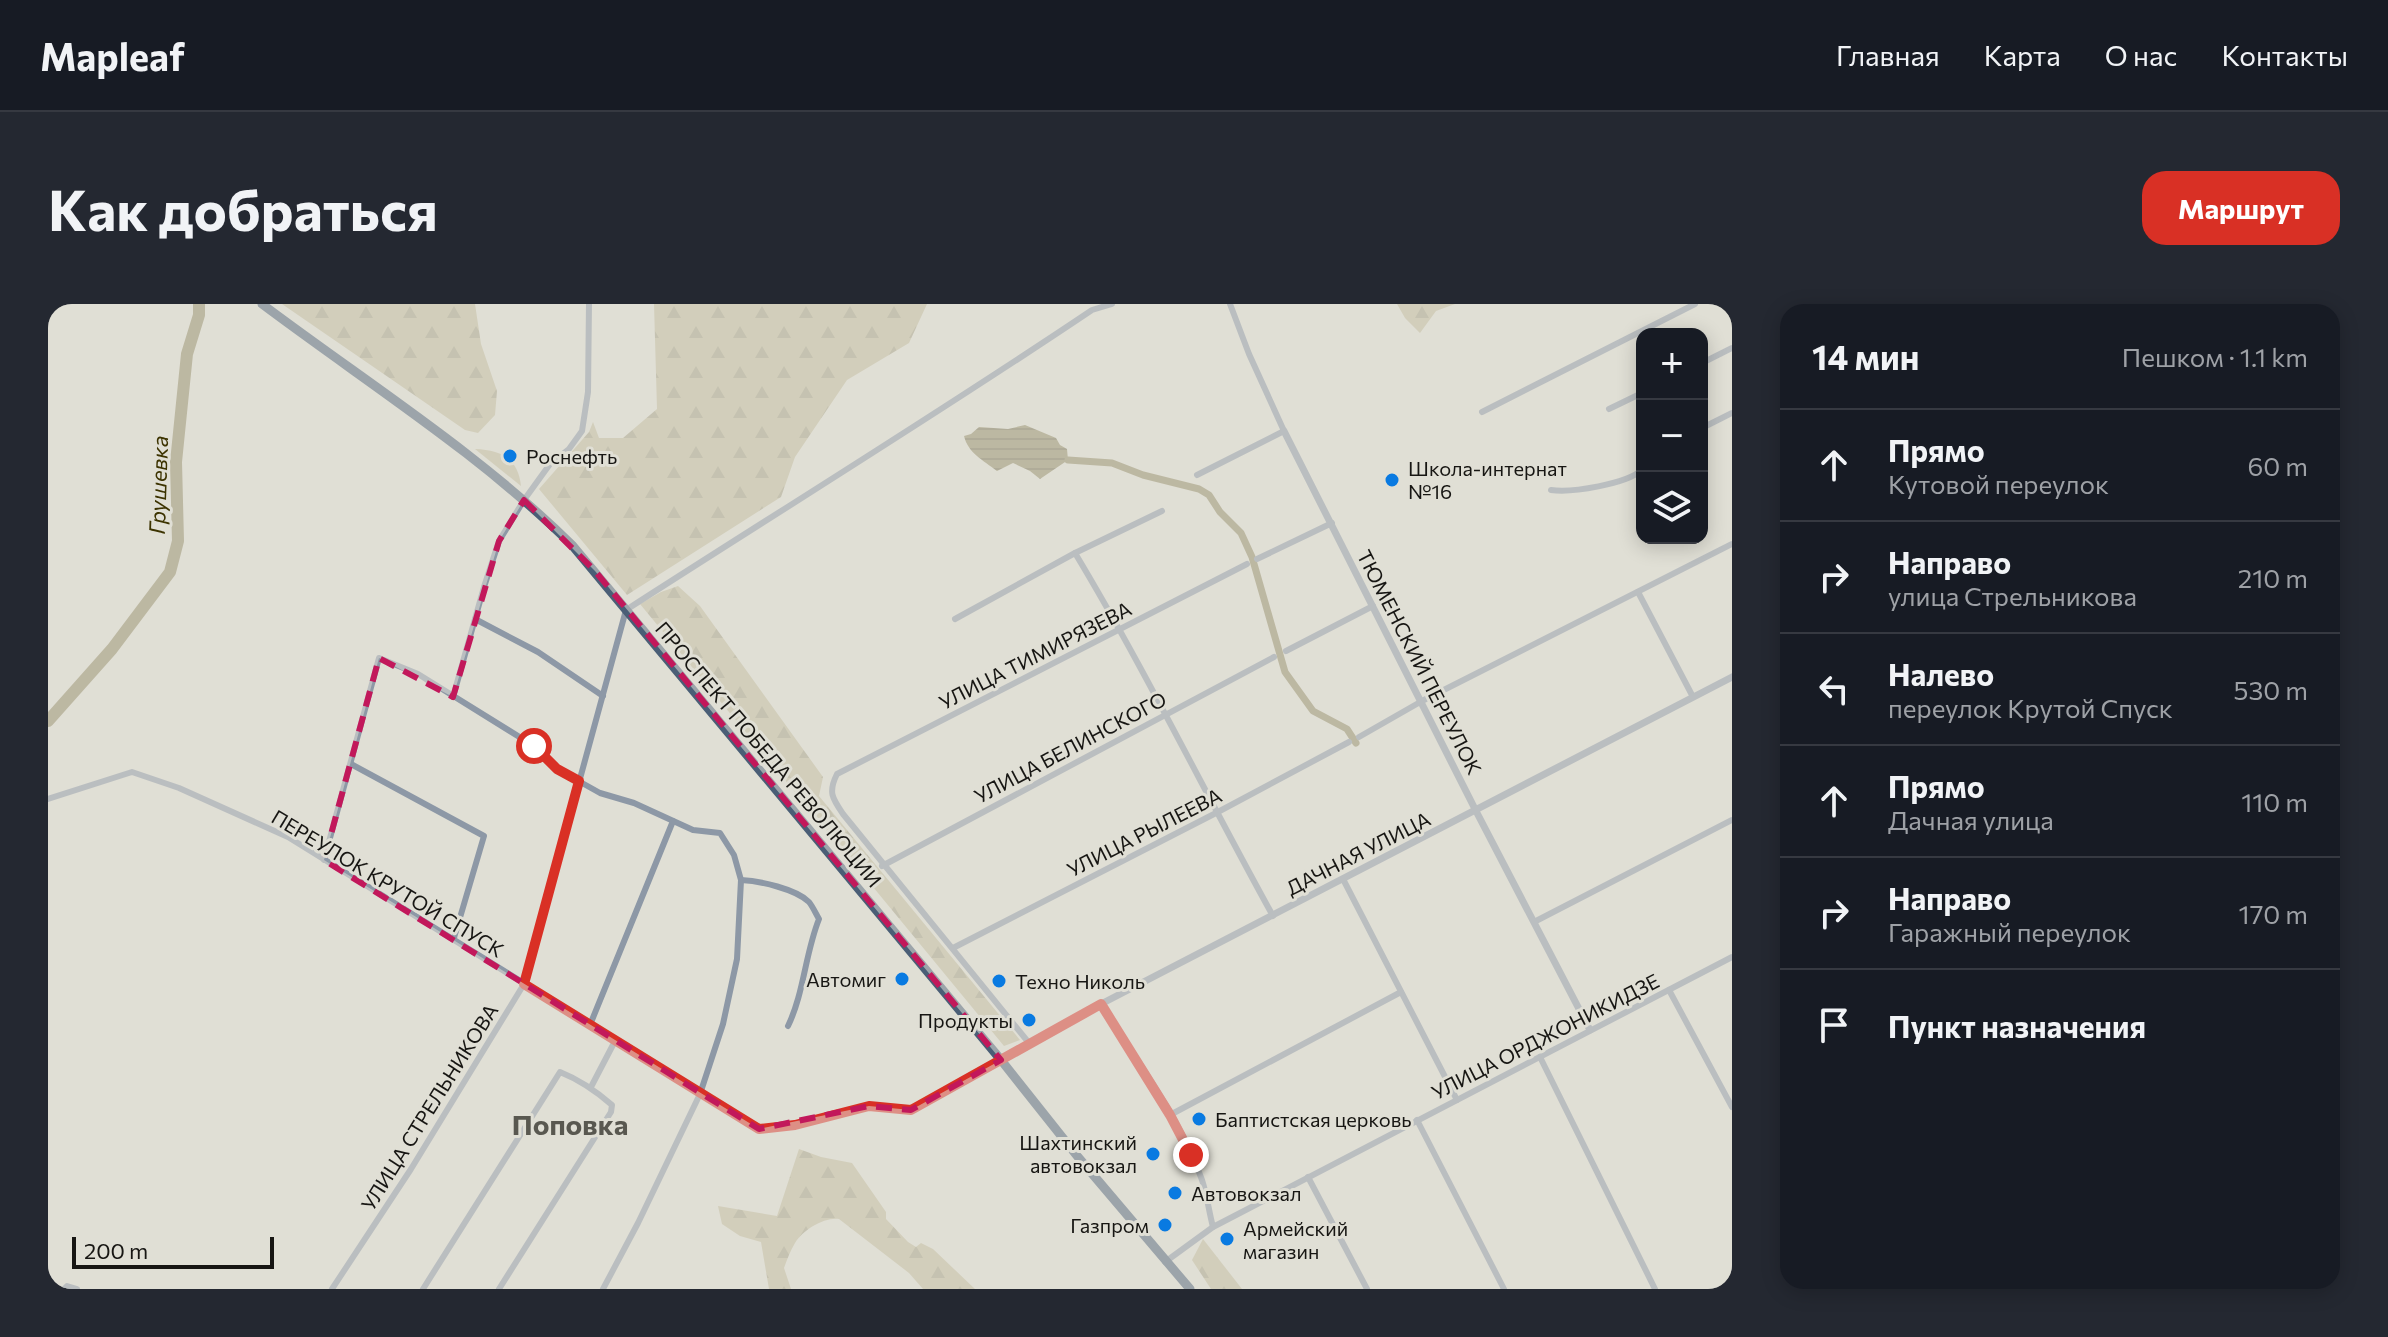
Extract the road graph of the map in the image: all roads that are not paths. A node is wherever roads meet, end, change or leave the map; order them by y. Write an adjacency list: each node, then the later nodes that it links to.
1 (262, 304): 17 (main road, ПРОСПЕКТ ПОБЕДА РЕВОЛЮЦИИ)
2 (589, 304): 17 (street)
3 (1112, 304): 26 (street)
4 (1230, 304): 13 (street, ТЮМЕНСКИЙ ПЕРЕУЛОК)
5 (1695, 304): 10 (street)
6 (1732, 348): 7 (street)
7 (1708, 360)
8 (1636, 396): 9 (street)
9 (1609, 409)
10 (1482, 412)
11 (1732, 413): 12 (street)
12 (1708, 425)
13 (1284, 431): 15 (street); 19 (street, ТЮМЕНСКИЙ ПЕРЕУЛОК)
14 (1639, 472): 16 (street)
15 (1197, 475)
16 (1551, 490)
17 (524, 500): 26 (main road, ПРОСПЕКТ ПОБЕДА РЕВОЛЮЦИИ); 27 (street)
18 (1162, 511): 21 (street)
19 (1332, 523): 22 (street); 25 (street, ТЮМЕНСКИЙ ПЕРЕУЛОК)
20 (1732, 544): 24 (street)
21 (1075, 553): 28 (street); 29 (street)
22 (1257, 559)
23 (1247, 564): 29 (street, УЛИЦА ТИМИРЯЗЕВА)
24 (1638, 592): 35 (street); 36 (street)
25 (1373, 606): 30 (street); 36 (street, ТЮМЕНСКИЙ ПЕРЕУЛОК)
26 (626, 610): 33 (street, УЛИЦА СТРЕЛЬНИКОВА); 66 (main road, ПРОСПЕКТ ПОБЕДА РЕВОЛЮЦИИ)
27 (475, 619): 33 (street); 34 (street)
28 (955, 619)
29 (1121, 628): 37 (street); 48 (street, УЛИЦА ТИМИРЯЗЕВА)
30 (1286, 651)
31 (1274, 657): 37 (street, УЛИЦА БЕЛИНСКОГО)
32 (1732, 677): 35 (street, ДАЧНАЯ УЛИЦА)
33 (603, 696): 41 (street, УЛИЦА СТРЕЛЬНИКОВА)
34 (453, 697): 40 (street); 41 (street)
35 (1693, 697): 43 (street, ДАЧНАЯ УЛИЦА)
36 (1422, 701): 38 (street); 43 (street, ТЮМЕНСКИЙ ПЕРЕУЛОК)
37 (1164, 714): 44 (street); 48 (street, УЛИЦА БЕЛИНСКОГО)
38 (1359, 737)
39 (1349, 742): 44 (street, УЛИЦА РЫЛЕЕВА)
40 (351, 764): 47 (street); 53 (street)
41 (579, 781): 46 (street); 56 (street, УЛИЦА СТРЕЛЬНИКОВА)
42 (48, 799): 47 (street, ПЕРЕУЛОК КРУТОЙ СПУСК)
43 (1476, 811): 49 (street, ДАЧНАЯ УЛИЦА); 52 (street, ТЮМЕНСКИЙ ПЕРЕУЛОК)
44 (1216, 813): 51 (street); 54 (street, УЛИЦА РЫЛЕЕВА)
45 (1732, 820): 52 (street)
46 (673, 821): 50 (street); 60 (street)
47 (324, 860): 53 (street, ПЕРЕУЛОК КРУТОЙ СПУСК)
48 (882, 866): 54 (street)
49 (1343, 879): 51 (street, ДАЧНАЯ УЛИЦА); 58 (street)
50 (741, 880): 61 (street); 69 (street)
51 (1273, 916): 59 (street, ДАЧНАЯ УЛИЦА)
52 (1534, 922): 62 (street, ТЮМЕНСКИЙ ПЕРЕУЛОК)
53 (454, 938): 56 (street, ПЕРЕУЛОК КРУТОЙ СПУСК)
54 (953, 948): 64 (street)
55 (1732, 957): 57 (street, УЛИЦА ОРДЖОНИКИДЗЕ)
56 (524, 984): 60 (street, ПЕРЕУЛОК КРУТОЙ СПУСК); 79 (street, УЛИЦА СТРЕЛЬНИКОВА)
57 (1669, 990): 62 (street, УЛИЦА ОРДЖОНИКИДЗЕ); 68 (street)
58 (1401, 992): 70 (street); 72 (street)
59 (1101, 1004): 64 (street, ДАЧНАЯ УЛИЦА); 72 (street)
60 (590, 1025): 63 (street, ПЕРЕУЛОК КРУТОЙ СПУСК)
61 (788, 1026)
62 (1590, 1030): 65 (street, УЛИЦА ОРДЖОНИКИДЗЕ)
63 (615, 1041): 67 (street); 69 (street, ПЕРЕУЛОК КРУТОЙ СПУСК)
64 (1029, 1043): 66 (street, ДАЧНАЯ УЛИЦА)
65 (1540, 1057): 70 (street, УЛИЦА ОРДЖОНИКИДЗЕ); 86 (street)
66 (1001, 1060): 69 (street, ПЕРЕУЛОК КРУТОЙ СПУСК); 76 (main road, ПРОСПЕКТ ПОБЕДА РЕВОЛЮЦИИ)
67 (591, 1087): 80 (street); 81 (street)
68 (1728, 1091): 71 (street)
69 (700, 1094): 82 (street)
70 (1457, 1100): 73 (street, УЛИЦА ОРДЖОНИКИДЗЕ)
71 (1732, 1107)
72 (1170, 1115): 75 (street)
73 (1417, 1120): 74 (street, УЛИЦА ОРДЖОНИКИДЗЕ); 85 (street)
74 (1308, 1177): 75 (street, УЛИЦА ОРДЖОНИКИДЗЕ); 84 (street)
75 (1213, 1227): 76 (street, УЛИЦА ОРДЖОНИКИДЗЕ)
76 (1165, 1262): 83 (main road, ПРОСПЕКТ ПОБЕДА РЕВОЛЮЦИИ)
77 (64, 1289): 78 (street)
78 (77, 1289)
79 (332, 1289)
80 (423, 1289)
81 (499, 1289)
82 (603, 1289)
83 (1190, 1289)
84 (1367, 1289)
85 (1504, 1289)
86 (1655, 1289)

